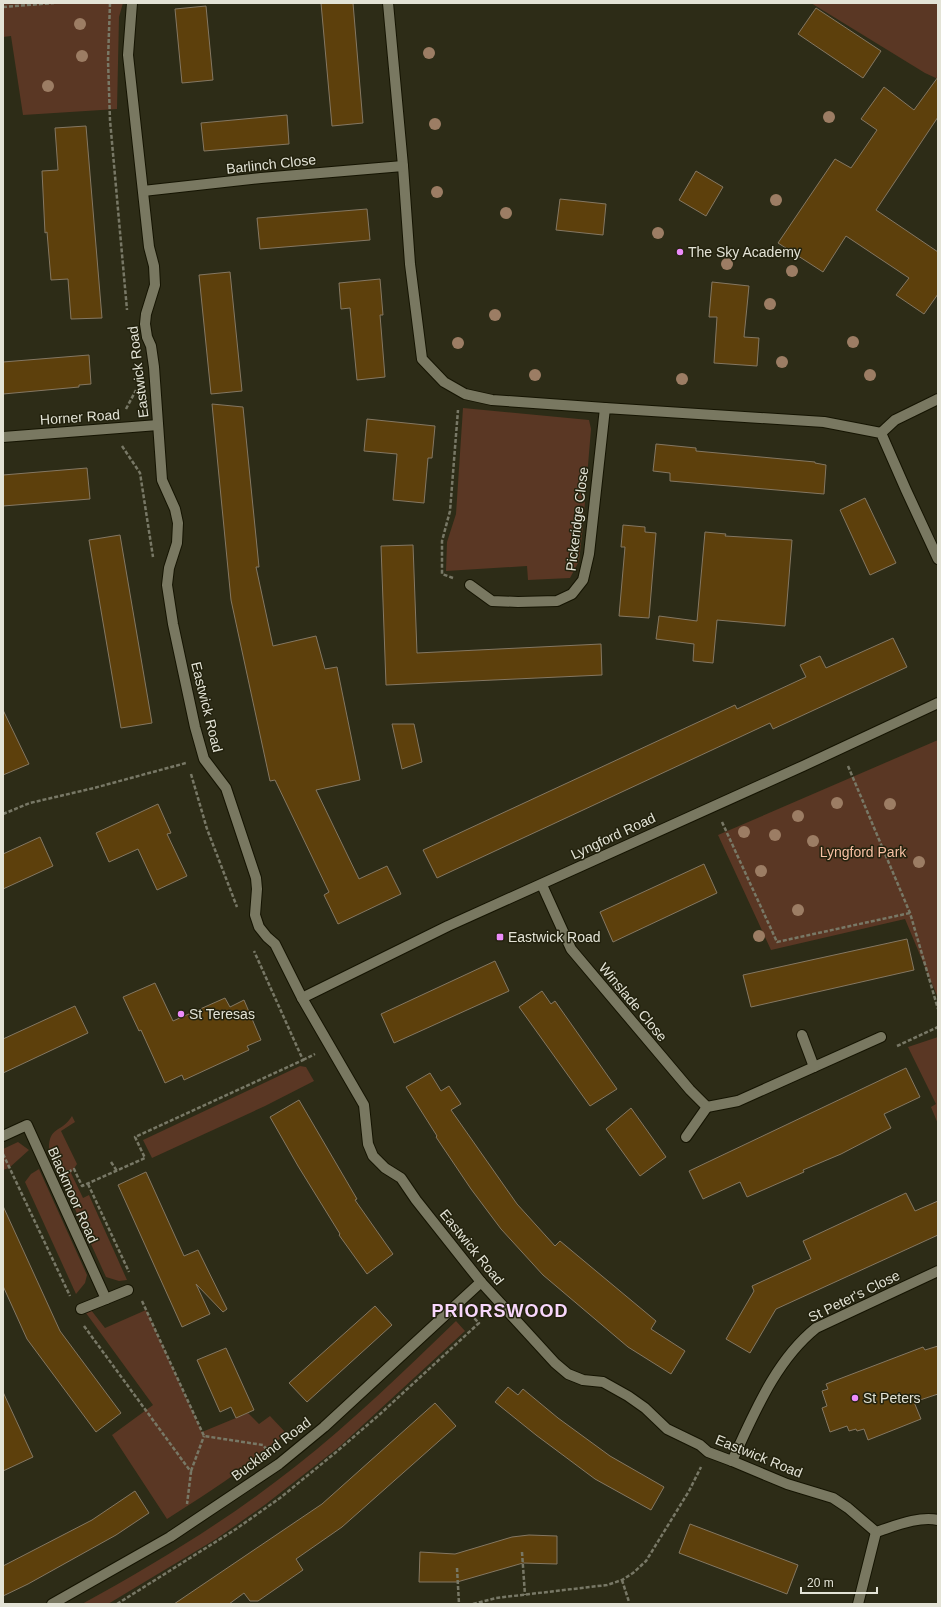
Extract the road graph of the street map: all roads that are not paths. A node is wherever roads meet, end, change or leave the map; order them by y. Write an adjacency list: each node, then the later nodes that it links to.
1 (132, 3): 4 (street, Eastwick Road)
2 (388, 3): 3 (street)
3 (403, 166): 4 (street, Barlinch Close); 6 (street)
4 (143, 191): 7 (street, Eastwick Road)
5 (938, 399): 8 (street)
6 (605, 408): 8 (street); 11 (street, Pickeridge Close)
7 (158, 425): 9 (street, Horner Road); 14 (street, Eastwick Road)
8 (881, 433): 10 (street)
9 (3, 436)
10 (938, 559)
11 (470, 585)
12 (938, 703): 13 (street, Lyngford Road)
13 (542, 885): 14 (street, Lyngford Road); 18 (street, Winslade Close)
14 (302, 998): 22 (street, Eastwick Road)
15 (802, 1035): 17 (street)
16 (881, 1037): 17 (street)
17 (814, 1067): 18 (street)
18 (707, 1107): 20 (street)
19 (3, 1136): 24 (street, Blackmoor Road)
20 (686, 1137)
21 (938, 1271): 26 (street, St Peter's Close)
22 (481, 1282): 26 (street, Eastwick Road); 29 (street, Buckland Road)
23 (128, 1290): 24 (street)
24 (106, 1299): 25 (street)
25 (81, 1309)
26 (732, 1461): 28 (street, Eastwick Road)
27 (938, 1520): 28 (street)
28 (876, 1532): 30 (street)
29 (52, 1604)
30 (858, 1604)

